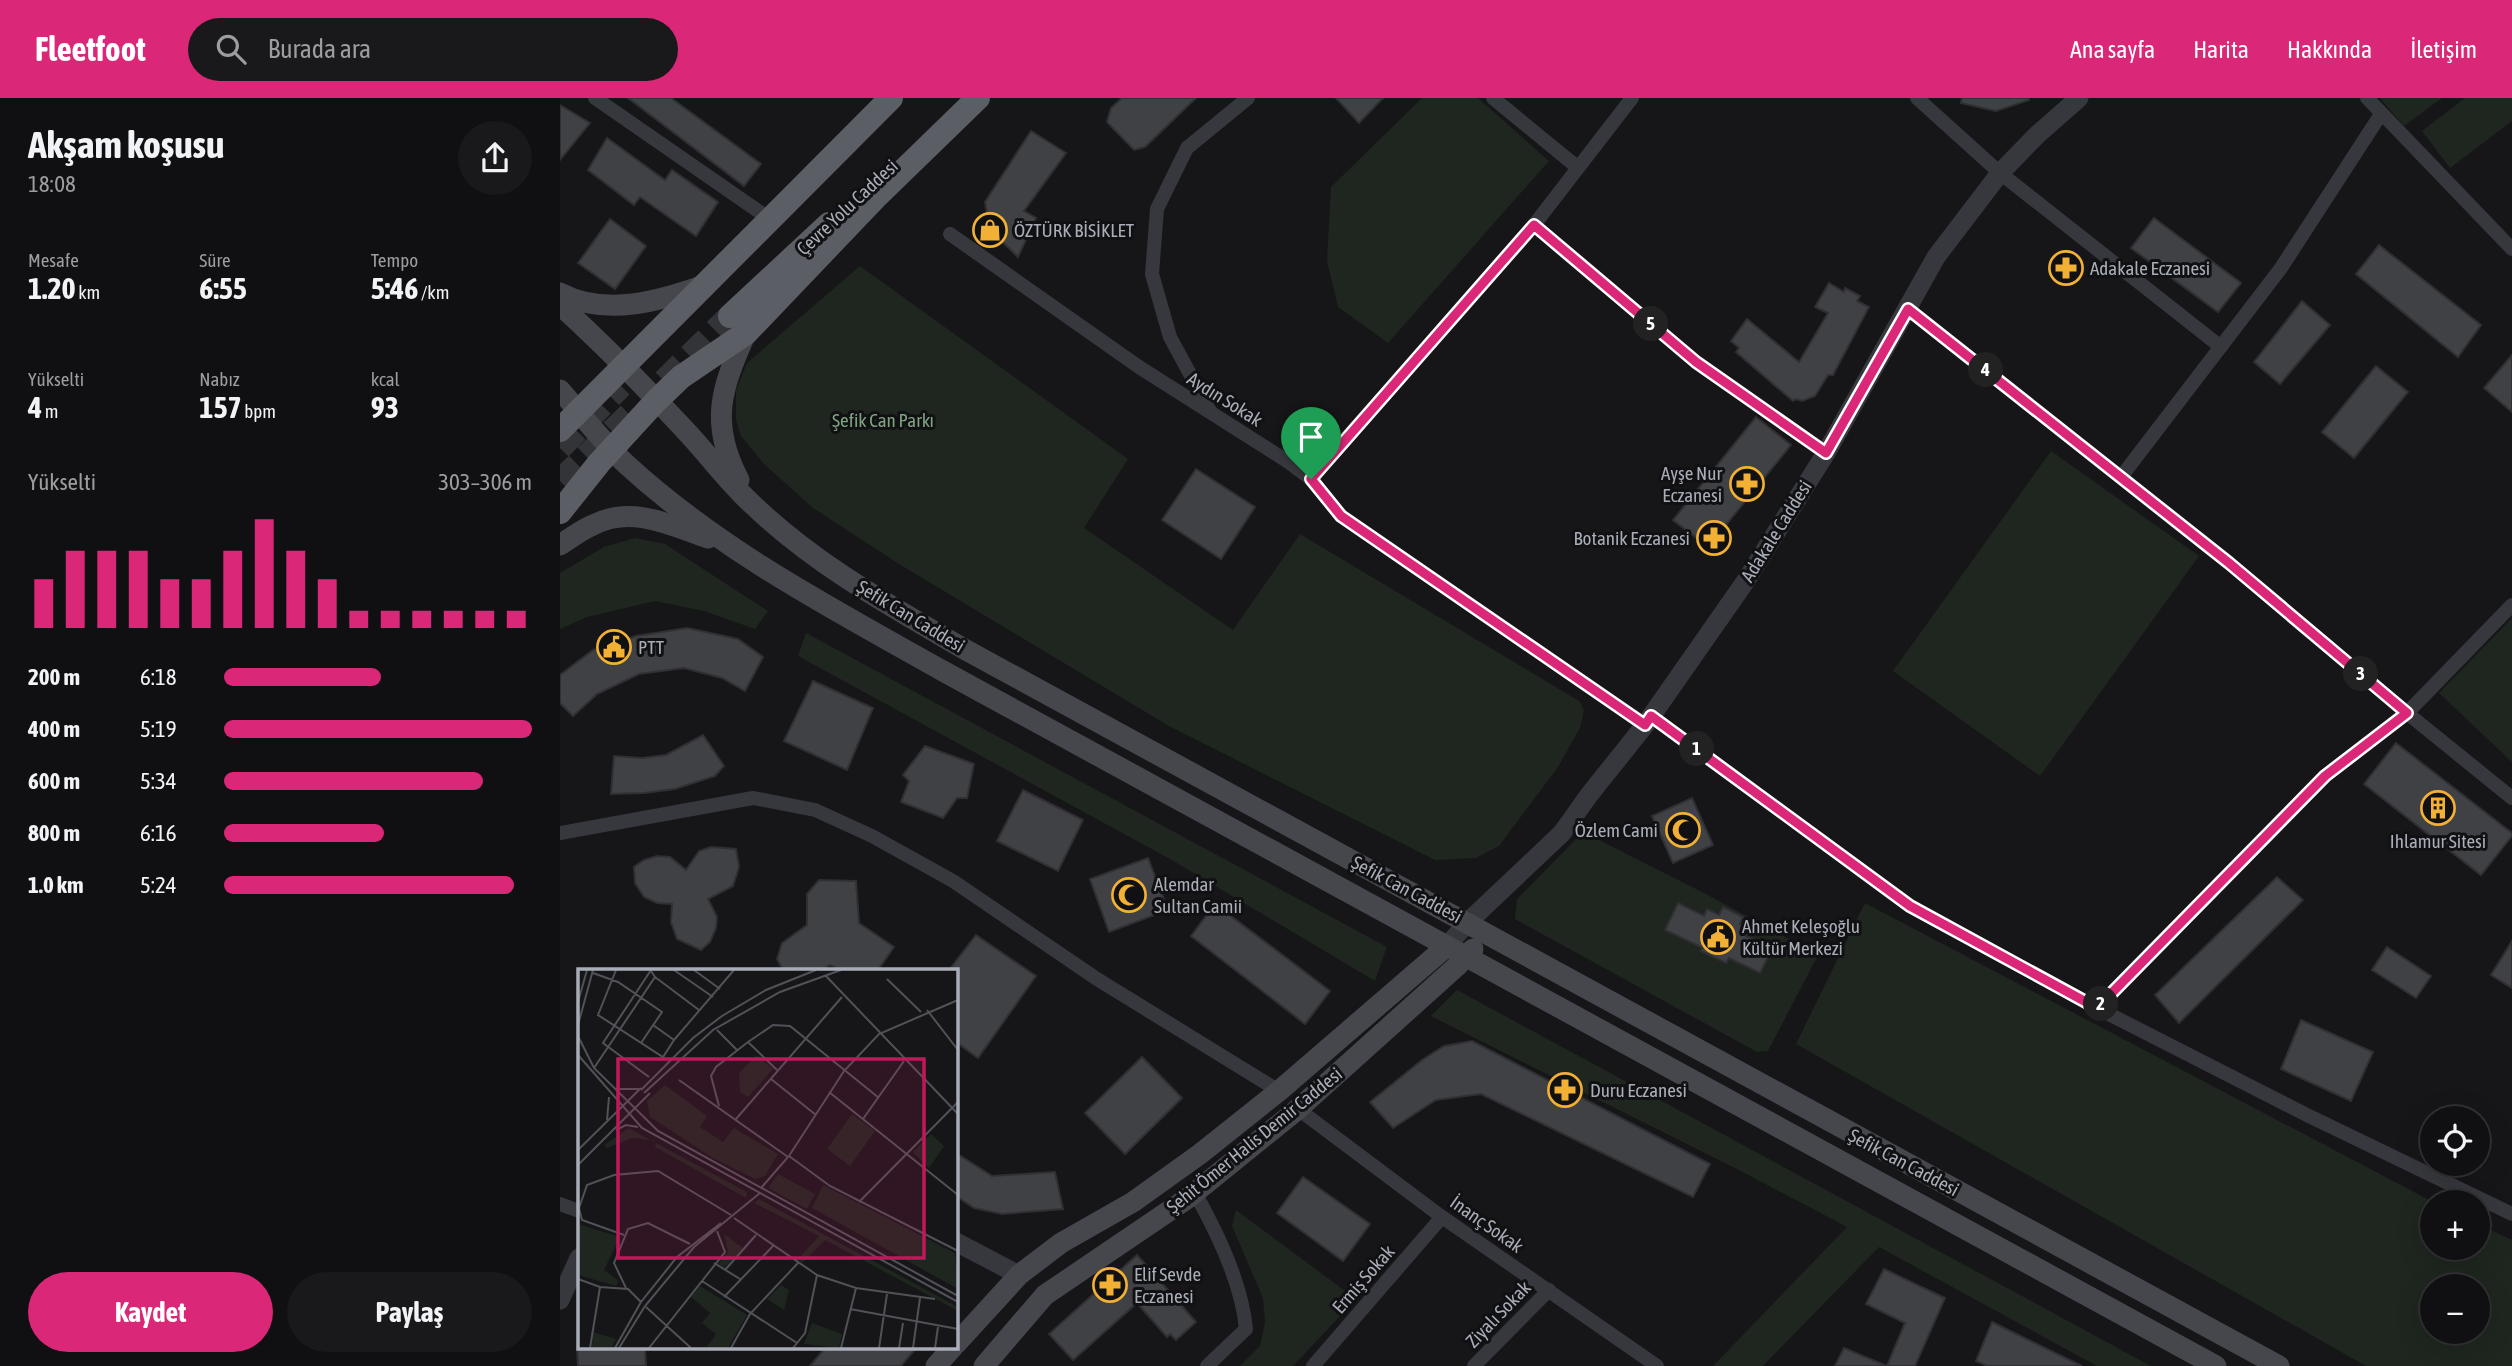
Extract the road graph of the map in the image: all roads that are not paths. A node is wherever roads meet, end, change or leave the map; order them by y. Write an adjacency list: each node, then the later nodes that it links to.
1 (595, 98): 15 (street)
2 (891, 98): 19 (highway)
3 (902, 98): 19 (highway, Çevre Yolu Caddesi)
4 (964, 98): 23 (highway, Çevre Yolu Caddesi)
5 (978, 98): 23 (highway)
6 (1248, 98): 29 (street)
7 (1493, 98): 13 (street)
8 (1632, 98): 13 (street)
9 (1917, 98): 14 (street)
10 (2080, 98): 14 (street, Adakale Caddesi)
11 (2367, 98): 12 (street)
12 (2381, 114): 18 (street); 24 (street)
13 (1577, 167): 16 (street)
14 (2000, 173): 22 (street, Adakale Caddesi); 24 (street)
15 (761, 214)
16 (1534, 225): 32 (street); 34 (street)
17 (950, 234): 29 (street, Aydın Sokak)
18 (2512, 249)
19 (708, 291): 20 (main road); 25 (highway)
20 (560, 293)
21 (560, 305): 25 (main road, Şefik Can Caddesi)
22 (1908, 309): 32 (street, Adakale Caddesi); 33 (street)
23 (738, 325): 27 (highway); 35 (main road)
24 (2221, 347): 33 (street)
25 (623, 366): 27 (main road, Şefik Can Caddesi); 28 (highway)
26 (560, 390): 28 (main road, Şefik Can Caddesi)
27 (656, 401): 31 (highway); 35 (main road, Şefik Can Caddesi)
28 (578, 411): 30 (highway); 31 (main road, Şefik Can Caddesi)
29 (1211, 412): 34 (street, Aydın Sokak)
30 (560, 430)
31 (611, 449): 36 (highway); 37 (main road, Şefik Can Caddesi)
32 (1826, 453): 41 (street, Adakale Caddesi)
33 (2121, 477): 40 (street)
34 (1311, 479): 41 (street, Aydın Sokak)
35 (751, 504): 44 (main road, Şefik Can Caddesi)
36 (560, 512)
37 (727, 544): 38 (main road); 45 (main road, Şefik Can Caddesi)
38 (560, 545)
39 (2512, 605): 40 (street)
40 (2407, 713): 42 (street); 47 (street)
41 (1648, 720): 44 (street, Adakale Caddesi); 47 (street, Aydın Sokak)
42 (2512, 798)
43 (560, 833): 48 (street)
44 (1477, 928): 45 (street, Adakale Caddesi); 46 (main road, Şehit Ömer Halis Demir Caddesi); 69 (main road, Şefik Can Caddesi)
45 (1447, 946): 46 (main road, Şefik Can Caddesi); 48 (main road, Şehit Ömer Halis Demir Caddesi)
46 (1466, 957): 49 (main road, Şehit Ömer Halis Demir Caddesi); 68 (main road, Şefik Can Caddesi)
47 (2097, 1008): 53 (street, Aydın Sokak)
48 (1279, 1091): 57 (main road, Şehit Ömer Halis Demir Caddesi)
49 (1298, 1109): 50 (main road, Şehit Ömer Halis Demir Caddesi); 54 (street, İnanç Sokak)
50 (1195, 1192): 63 (main road, Şehit Ömer Halis Demir Caddesi); 64 (street)
51 (560, 1205): 52 (street)
52 (578, 1211)
53 (2512, 1214)
54 (1442, 1217): 58 (street, İnanç Sokak); 65 (street, Ermiş Sokak)
55 (957, 1243): 57 (street)
56 (578, 1260): 59 (street)
57 (1020, 1275): 60 (main road, Şehit Ömer Halis Demir Caddesi)
58 (1549, 1290): 66 (street, Ziyalı Sokak); 67 (street, İnanç Sokak)
59 (560, 1300)
60 (957, 1343)
61 (952, 1348): 62 (main road, Şehit Ömer Halis Demir Caddesi)
62 (936, 1366)
63 (984, 1366)
64 (1207, 1366)
65 (1313, 1366)
66 (1474, 1366)
67 (1657, 1366)
68 (2216, 1366)
69 (2279, 1366)

